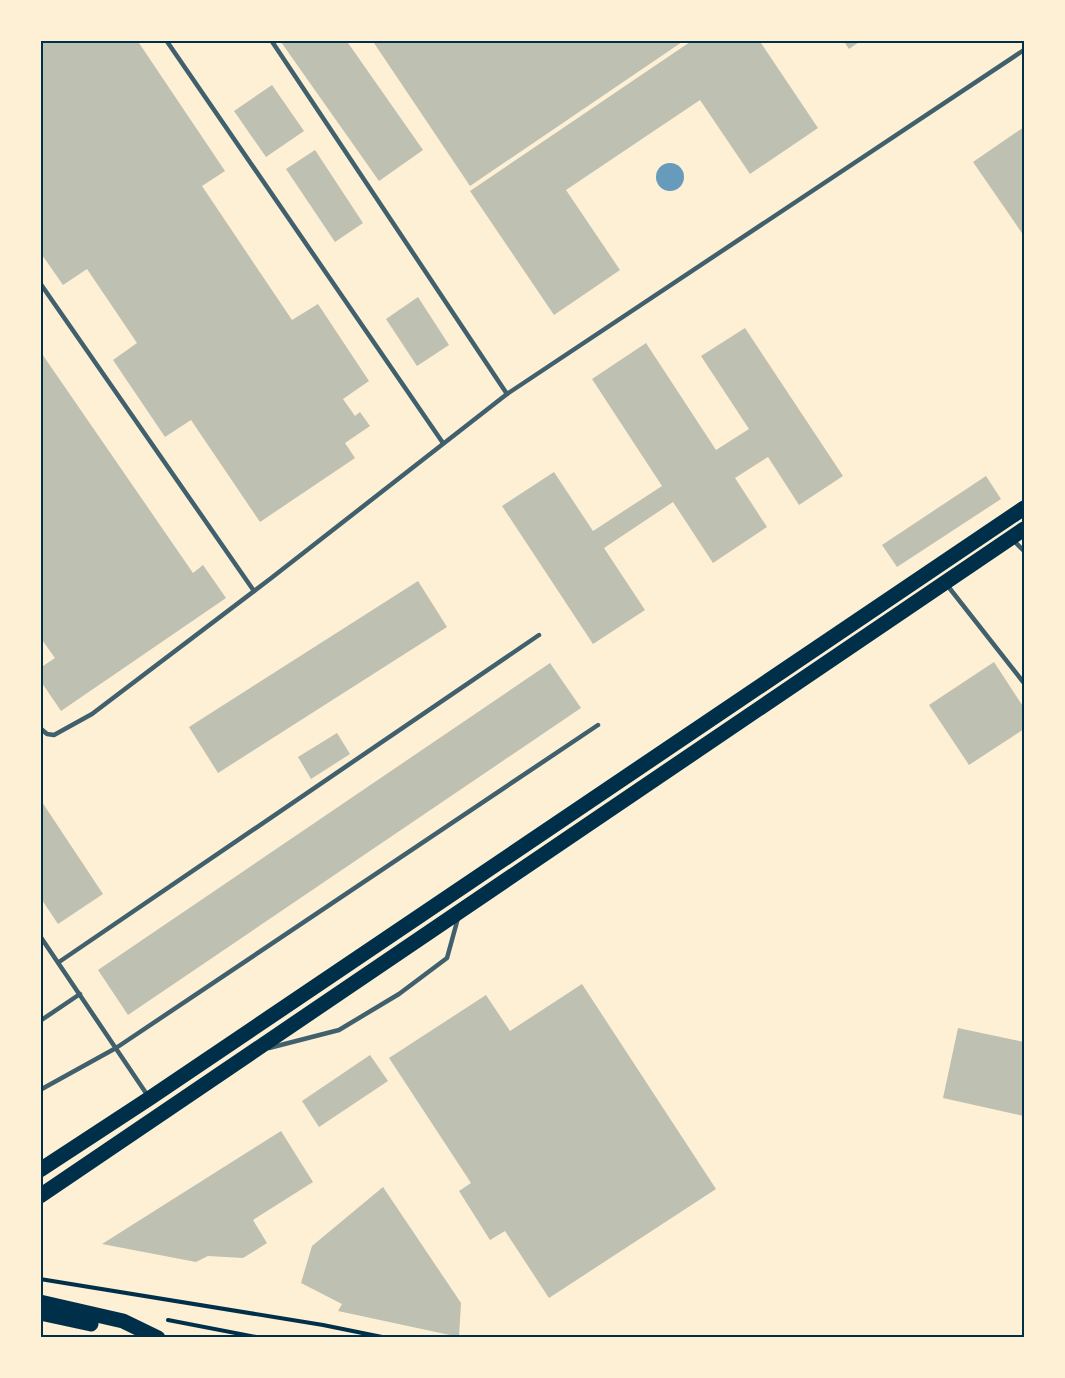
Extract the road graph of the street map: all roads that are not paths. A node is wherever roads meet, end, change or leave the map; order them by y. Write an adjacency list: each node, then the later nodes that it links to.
1 (166, 40): 6 (lane)
2 (271, 40): 5 (lane)
3 (1024, 50): 5 (lane)
4 (40, 283): 12 (lane)
5 (507, 393): 6 (lane)
6 (443, 443): 12 (lane)
7 (1024, 508): 25 (main road)
8 (1024, 529): 9 (main road)
9 (1011, 538): 10 (lane); 11 (main road)
10 (1024, 551)
11 (946, 583): 14 (lane); 17 (main road)
12 (254, 591): 16 (lane)
13 (539, 634): 19 (lane)
14 (1024, 683)
15 (598, 725): 22 (lane)
16 (40, 729)
17 (459, 912): 23 (main road); 23 (lane)
18 (40, 936): 19 (lane)
19 (59, 962): 20 (lane)
20 (80, 994): 21 (lane); 22 (lane)
21 (40, 1021)
22 (116, 1048): 24 (lane); 25 (lane)
23 (252, 1053): 27 (main road)
24 (40, 1090)
25 (150, 1098): 26 (main road)
26 (40, 1170)
27 (40, 1196)
28 (40, 1302): 31 (main road)
29 (40, 1313): 30 (main road)
30 (150, 1338)
31 (158, 1338)

